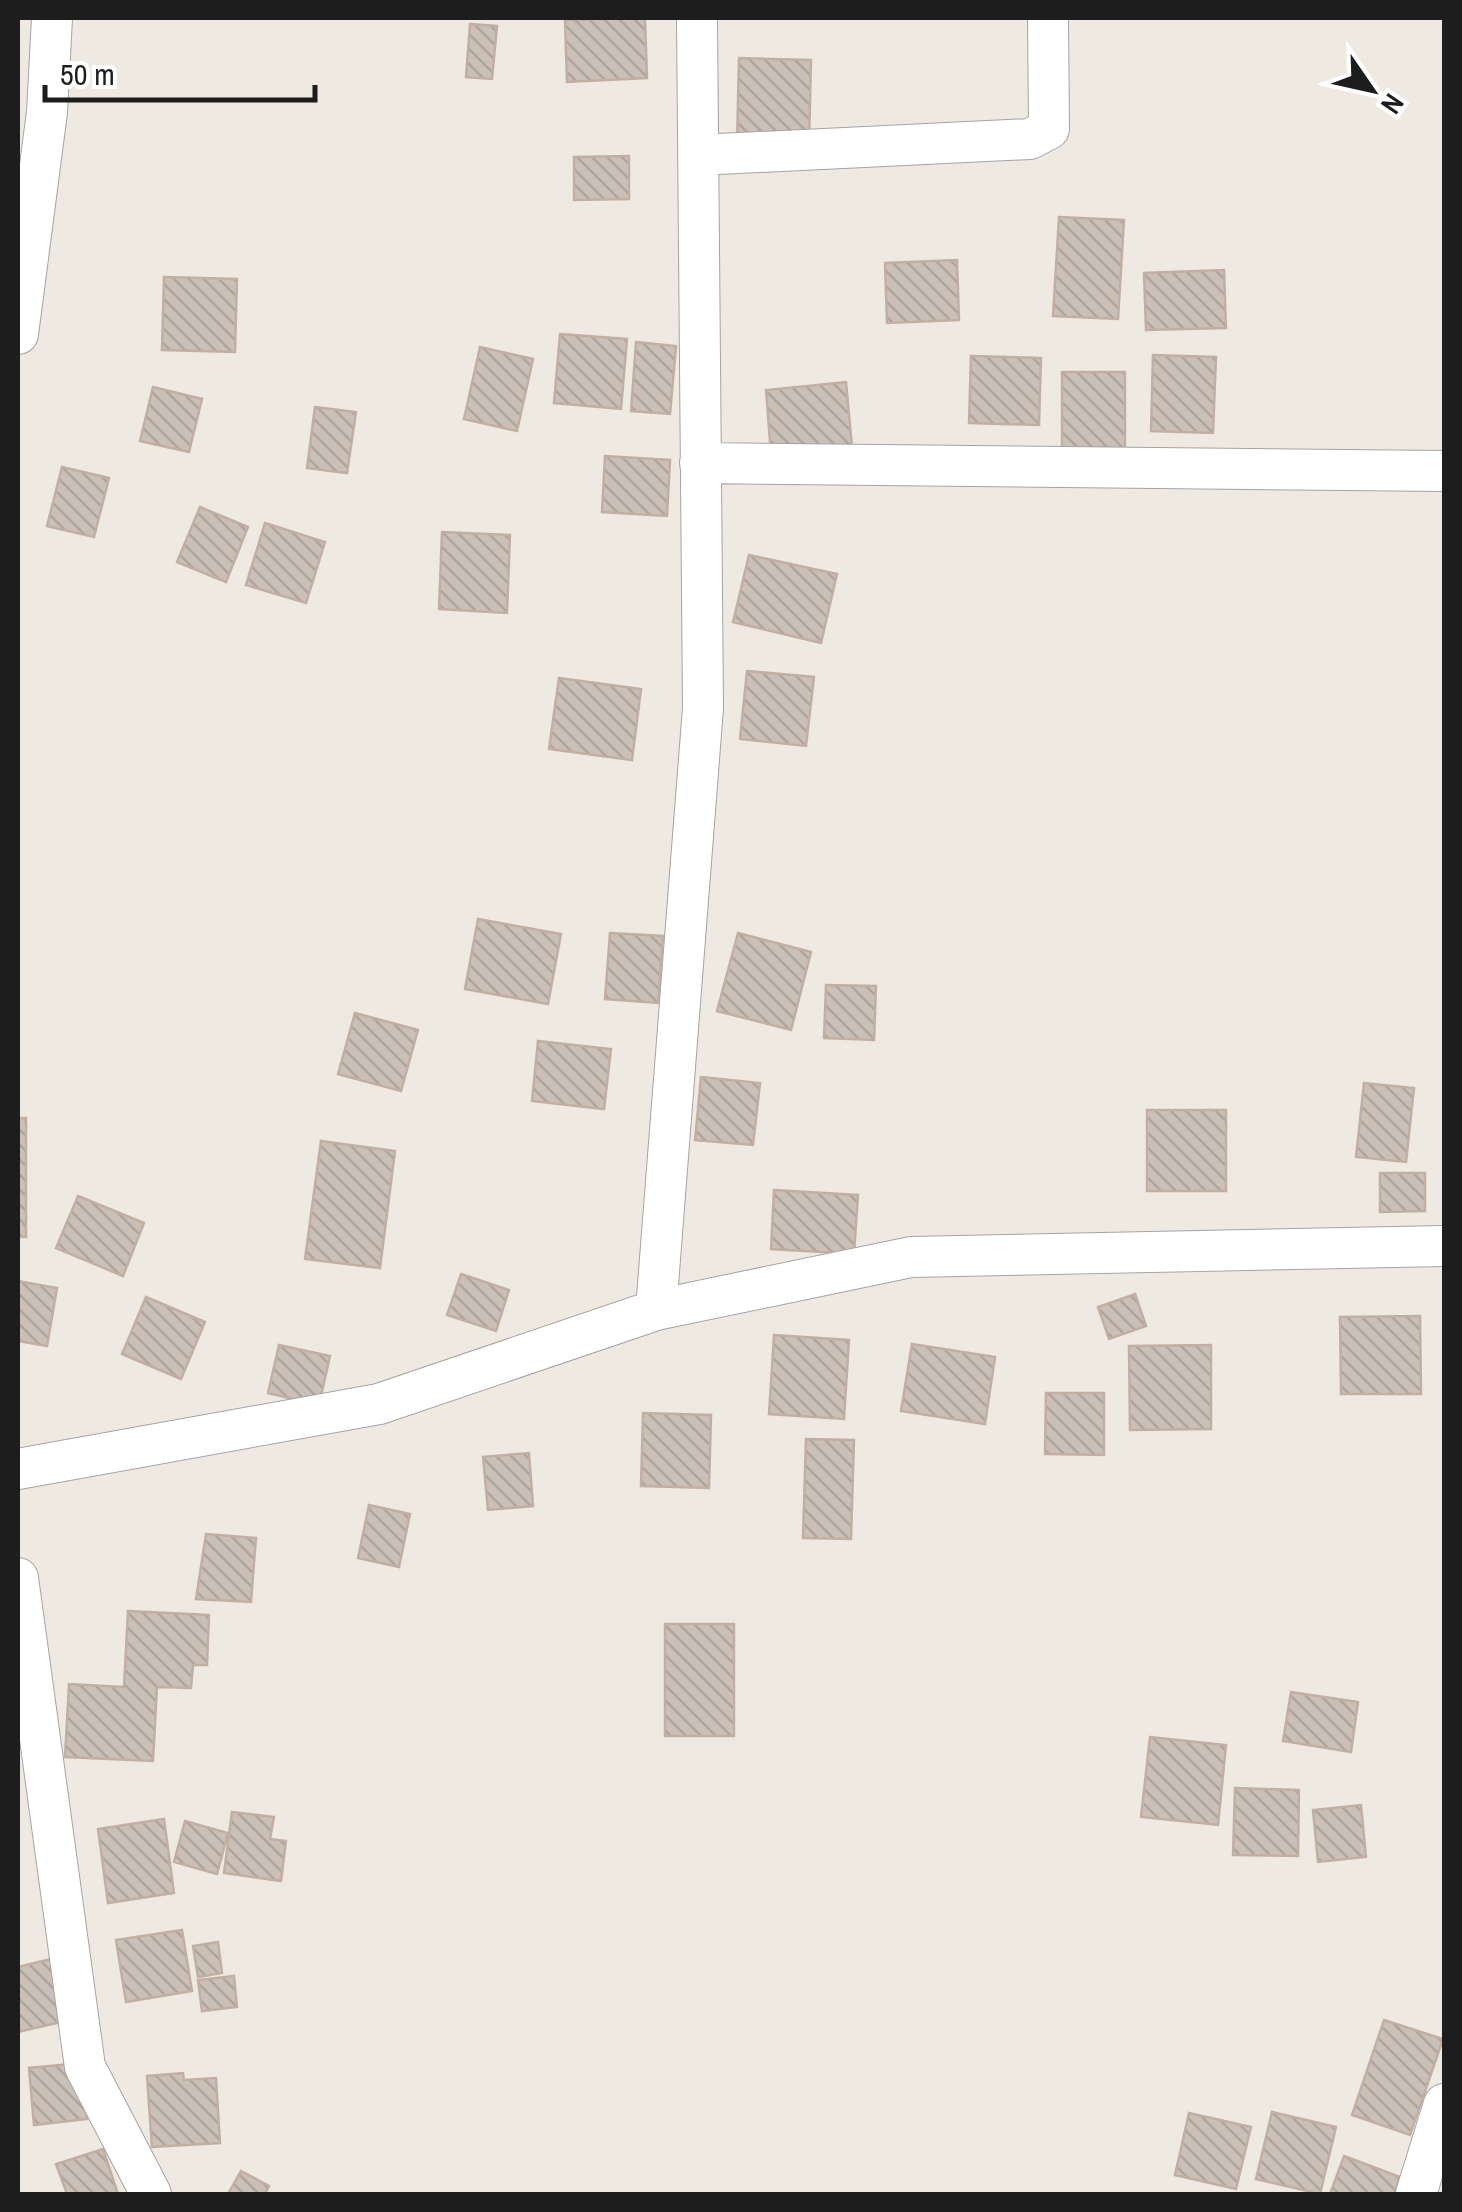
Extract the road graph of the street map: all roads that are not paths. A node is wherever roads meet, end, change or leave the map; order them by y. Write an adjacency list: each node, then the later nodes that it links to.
1 (52, 18): 5 (street)
2 (697, 18): 4 (street)
3 (1048, 18): 4 (street)
4 (698, 155): 6 (street)
5 (18, 334)
6 (700, 463): 7 (street); 9 (street)
7 (1444, 471)
8 (1444, 1246): 9 (street)
9 (656, 1310): 10 (street)
10 (18, 1469)
11 (18, 1578): 13 (street)
12 (1444, 2104): 14 (street)
13 (151, 2194)
14 (1416, 2194)

